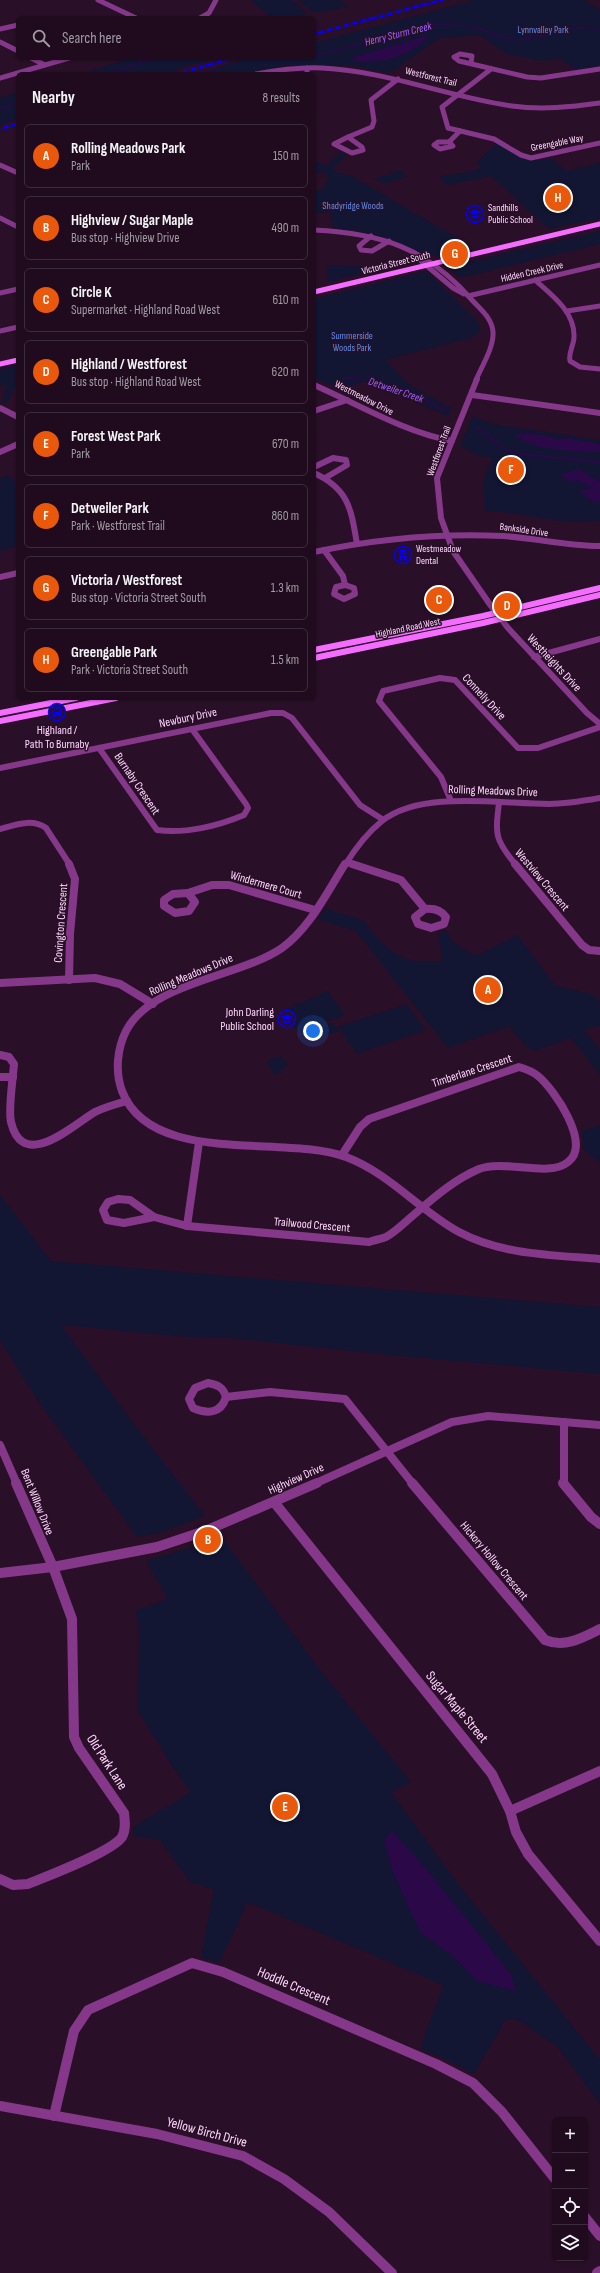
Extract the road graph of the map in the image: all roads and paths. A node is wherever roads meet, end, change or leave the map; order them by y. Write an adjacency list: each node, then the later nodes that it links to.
1 (98, 0): 3 (street)
2 (216, 0): 4 (street)
3 (132, 16)
4 (204, 16)
5 (16, 25): 6 (street)
6 (0, 29)
7 (0, 42): 8 (street)
8 (16, 50)
9 (35, 60): 12 (street)
10 (62, 60): 12 (street)
11 (471, 63): 14 (street)
12 (45, 65): 16 (street)
13 (307, 68): 17 (street, Westforest Trail); 18 (street); 21 (street, Westforest Trail)
14 (491, 69): 15 (street); 22 (street)
15 (600, 69)
16 (21, 72)
17 (266, 72)
18 (307, 72)
19 (16, 73): 20 (street)
20 (0, 78)
21 (398, 79): 22 (street, Westforest Trail); 25 (street)
22 (459, 94): 23 (street, Westforest Trail); 24 (street, Greengable Way)
23 (600, 103)
24 (460, 131): 26 (street); 27 (street, Greengable Way)
25 (348, 137): 25 (street)
26 (449, 142)
27 (600, 143)
28 (0, 165): 29 (street)
29 (16, 172)
30 (0, 218): 32 (street)
31 (600, 224): 37 (main road, Victoria Street South)
32 (16, 226)
33 (316, 230): 34 (street, Westforest Trail)
34 (371, 236): 35 (street, Westforest Trail); 35 (street)
35 (389, 241): 36 (street, Westforest Trail)
36 (398, 245): 37 (street, Westforest Trail); 38 (street, Westforest Trail)
37 (435, 263): 38 (main road, Victoria Street South); 44 (street, Westforest Trail)
38 (427, 265): 42 (main road, Victoria Street South); 44 (street, Westforest Trail)
39 (600, 265): 40 (street, Hidden Creek Drive)
40 (536, 280): 44 (street, Hidden Creek Drive); 46 (street)
41 (16, 289): 43 (street)
42 (316, 292)
43 (0, 293)
44 (468, 296): 53 (street, Westforest Trail)
45 (600, 306): 46 (street)
46 (567, 312): 51 (street)
47 (16, 326): 48 (street)
48 (0, 330)
49 (16, 360): 50 (main road)
50 (0, 364)
51 (600, 369)
52 (316, 386): 54 (street, Westmeadow Drive)
53 (472, 395): 57 (street); 59 (street, Westforest Trail)
54 (347, 400): 56 (street); 59 (street, Westmeadow Drive)
55 (0, 408): 58 (street)
56 (316, 410)
57 (600, 413)
58 (16, 417)
59 (452, 441): 65 (street, Westforest Trail)
60 (16, 445): 61 (street)
61 (0, 452)
62 (316, 466): 64 (street)
63 (316, 474): 64 (street)
64 (325, 478): 66 (street)
65 (446, 536): 66 (street); 67 (street, Bankside Drive); 75 (street, Westforest Trail)
66 (357, 544): 68 (street)
67 (600, 546)
68 (324, 550): 69 (street); 72 (street)
69 (316, 552)
70 (16, 573): 71 (street)
71 (0, 577)
72 (345, 585)
73 (600, 588): 75 (main road, Highland Road West)
74 (600, 595): 76 (main road, Highland Road West)
75 (496, 613): 76 (street, Westheights Drive); 78 (main road, Highland Road West)
76 (501, 619): 79 (street, Westheights Drive); 80 (main road, Highland Road West)
77 (600, 639): 79 (street)
78 (316, 650)
79 (534, 657): 85 (street, Westheights Drive)
80 (316, 658)
81 (66, 700): 83 (main road)
82 (106, 700): 84 (main road)
83 (0, 713)
84 (0, 721)
85 (600, 724)
86 (600, 728): 91 (street, Connelly Drive)
87 (192, 729): 88 (street, Newbury Drive); 88 (street, Burnaby Crescent); 93 (street, Newbury Drive)
88 (99, 748): 89 (street, Newbury Drive)
89 (0, 768)
90 (600, 798): 92 (street, Rolling Meadows Drive)
91 (451, 801): 92 (street, Rolling Meadows Drive); 93 (street, Rolling Meadows Drive)
92 (499, 803): 99 (street, Westview Crescent)
93 (382, 820): 95 (street, Rolling Meadows Drive)
94 (0, 829): 100 (street, Covington Crescent)
95 (348, 863): 97 (street); 98 (street, Rolling Meadows Drive)
96 (188, 893): 98 (street, Windermere Court)
97 (425, 909)
98 (315, 910): 102 (street, Rolling Meadows Drive)
99 (600, 951)
100 (69, 980): 101 (street); 102 (street)
101 (0, 983)
102 (152, 1004): 106 (street, Rolling Meadows Drive)
103 (0, 1055): 104 (street)
104 (13, 1076): 105 (street); 106 (street)
105 (0, 1077)
106 (127, 1101): 107 (street, Rolling Meadows Drive)
107 (199, 1142): 108 (street, Rolling Meadows Drive); 111 (street)
108 (342, 1154): 109 (street, Rolling Meadows Drive); 109 (street, Timberlane Crescent)
109 (424, 1208): 111 (street, Trailwood Crescent); 112 (street, Rolling Meadows Drive)
110 (154, 1217): 110 (street, Trailwood Crescent); 111 (street, Trailwood Crescent)
111 (187, 1226)
112 (600, 1259)
113 (226, 1397): 117 (street, Hickory Hollow Crescent)
114 (564, 1422): 115 (street, Highview Drive); 117 (street, Highview Drive); 119 (street)
115 (600, 1425)
116 (0, 1445): 120 (street, Bent Willow Drive)
117 (386, 1452): 118 (street, Highview Drive); 122 (street, Hickory Hollow Crescent)
118 (274, 1502): 120 (street, Highview Drive); 124 (street, Sugar Maple Street)
119 (600, 1524)
120 (53, 1567): 121 (street, Highview Drive); 125 (street, Old Park Lane)
121 (0, 1573)
122 (600, 1629)
123 (600, 1771): 124 (street)
124 (510, 1811): 126 (street, Sugar Maple Street)
125 (0, 1879)
126 (600, 1941)
127 (0, 2106): 128 (street, Yellow Birch Drive)
128 (54, 2116): 129 (street, Hoddle Crescent); 133 (street, Yellow Birch Drive)
129 (552, 2175)
130 (588, 2221): 131 (street)
131 (600, 2236)
132 (600, 2271): 134 (street)
133 (392, 2273)
134 (597, 2273)

